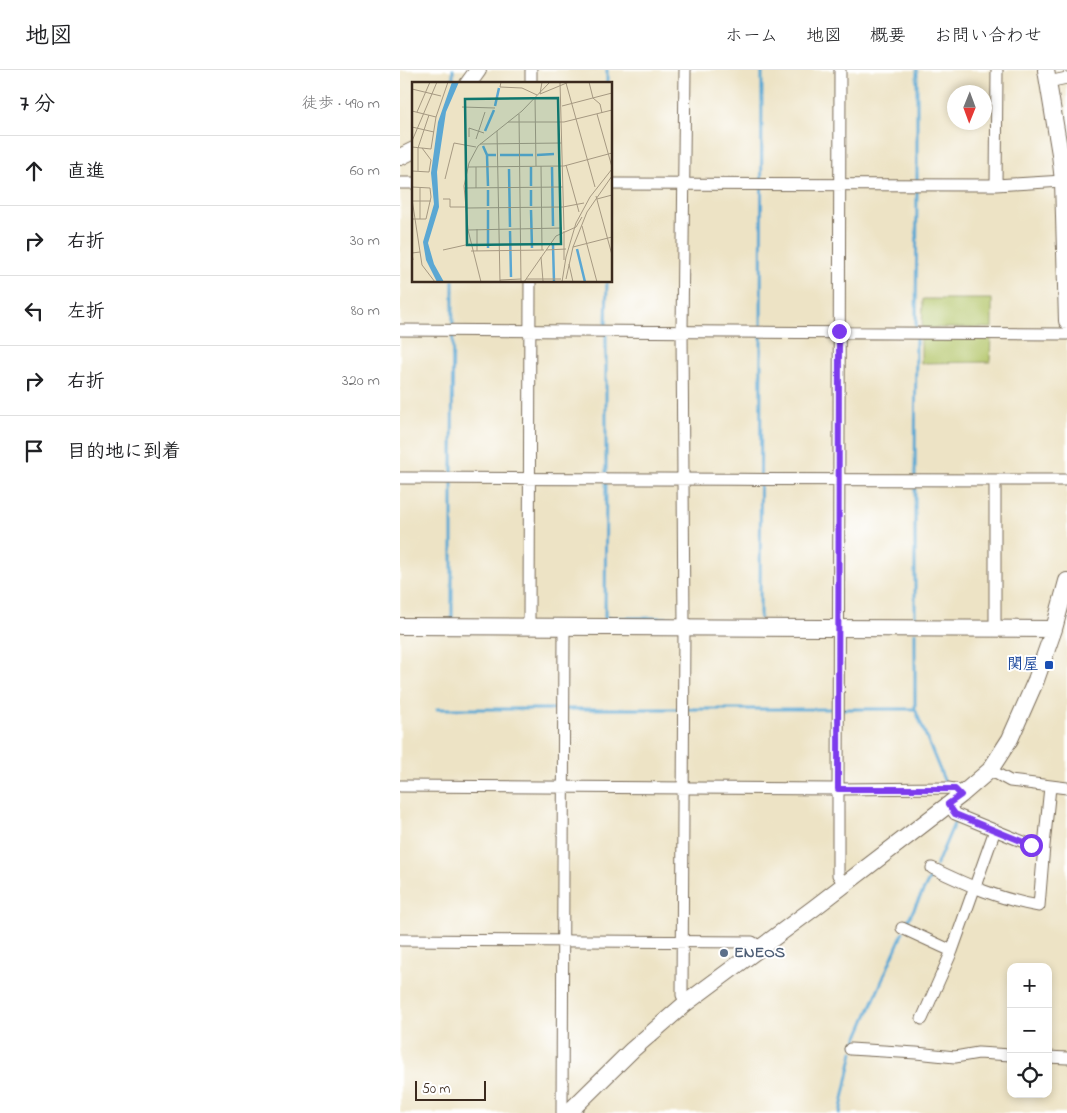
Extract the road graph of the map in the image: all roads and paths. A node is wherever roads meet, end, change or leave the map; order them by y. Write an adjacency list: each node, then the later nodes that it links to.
1 (478, 70): 7 (street)
2 (685, 70): 14 (street)
3 (840, 70): 15 (street)
4 (997, 70): 16 (street)
5 (1047, 76): 6 (street); 12 (street)
6 (1067, 78)
7 (469, 82)
8 (412, 144): 9 (street)
9 (400, 148)
10 (412, 151): 11 (street)
11 (400, 157)
12 (1063, 181): 16 (street); 18 (street)
13 (612, 184): 14 (street)
14 (683, 184): 15 (street); 21 (street)
15 (840, 185): 16 (street); 22 (street)
16 (996, 185)
17 (530, 282): 20 (street)
18 (1067, 321)
19 (400, 330): 20 (street)
20 (529, 330): 21 (street); 26 (street)
21 (682, 331): 22 (street); 27 (street)
22 (839, 331): 23 (street); 25 (street)
23 (1067, 334)
24 (400, 478): 26 (street)
25 (838, 478): 27 (street); 28 (street); 35 (street)
26 (530, 479): 27 (street); 32 (street)
27 (682, 480): 34 (street)
28 (995, 480): 29 (street); 36 (street)
29 (1067, 480)
30 (1067, 581): 37 (street)
31 (400, 626): 32 (street)
32 (529, 627): 33 (street)
33 (564, 627): 34 (street); 40 (street)
34 (684, 628): 35 (street); 41 (street)
35 (838, 628): 36 (street); 44 (street)
36 (995, 628): 37 (street)
37 (1054, 629): 38 (street)
38 (990, 770): 42 (street); 45 (street)
39 (400, 786): 40 (street)
40 (563, 787): 41 (street); 53 (street)
41 (683, 787): 44 (street); 54 (street)
42 (1050, 787): 43 (street); 47 (street)
43 (1067, 788)
44 (838, 789): 45 (street); 49 (street)
45 (955, 799): 46 (street); 49 (street)
46 (995, 830): 47 (street); 50 (street)
47 (1044, 846): 50 (street)
48 (932, 868): 50 (street)
49 (844, 884): 55 (street)
50 (974, 888): 56 (street)
51 (902, 928): 56 (street)
52 (400, 940): 53 (street)
53 (562, 941): 54 (street); 63 (street)
54 (683, 941): 55 (street); 57 (street)
55 (760, 947): 57 (street)
56 (952, 951): 58 (street)
57 (686, 1003): 64 (street)
58 (922, 1020)
59 (850, 1049): 60 (street)
60 (1007, 1055)
61 (1052, 1057): 62 (street)
62 (1067, 1058)
63 (562, 1113)
64 (568, 1113)

